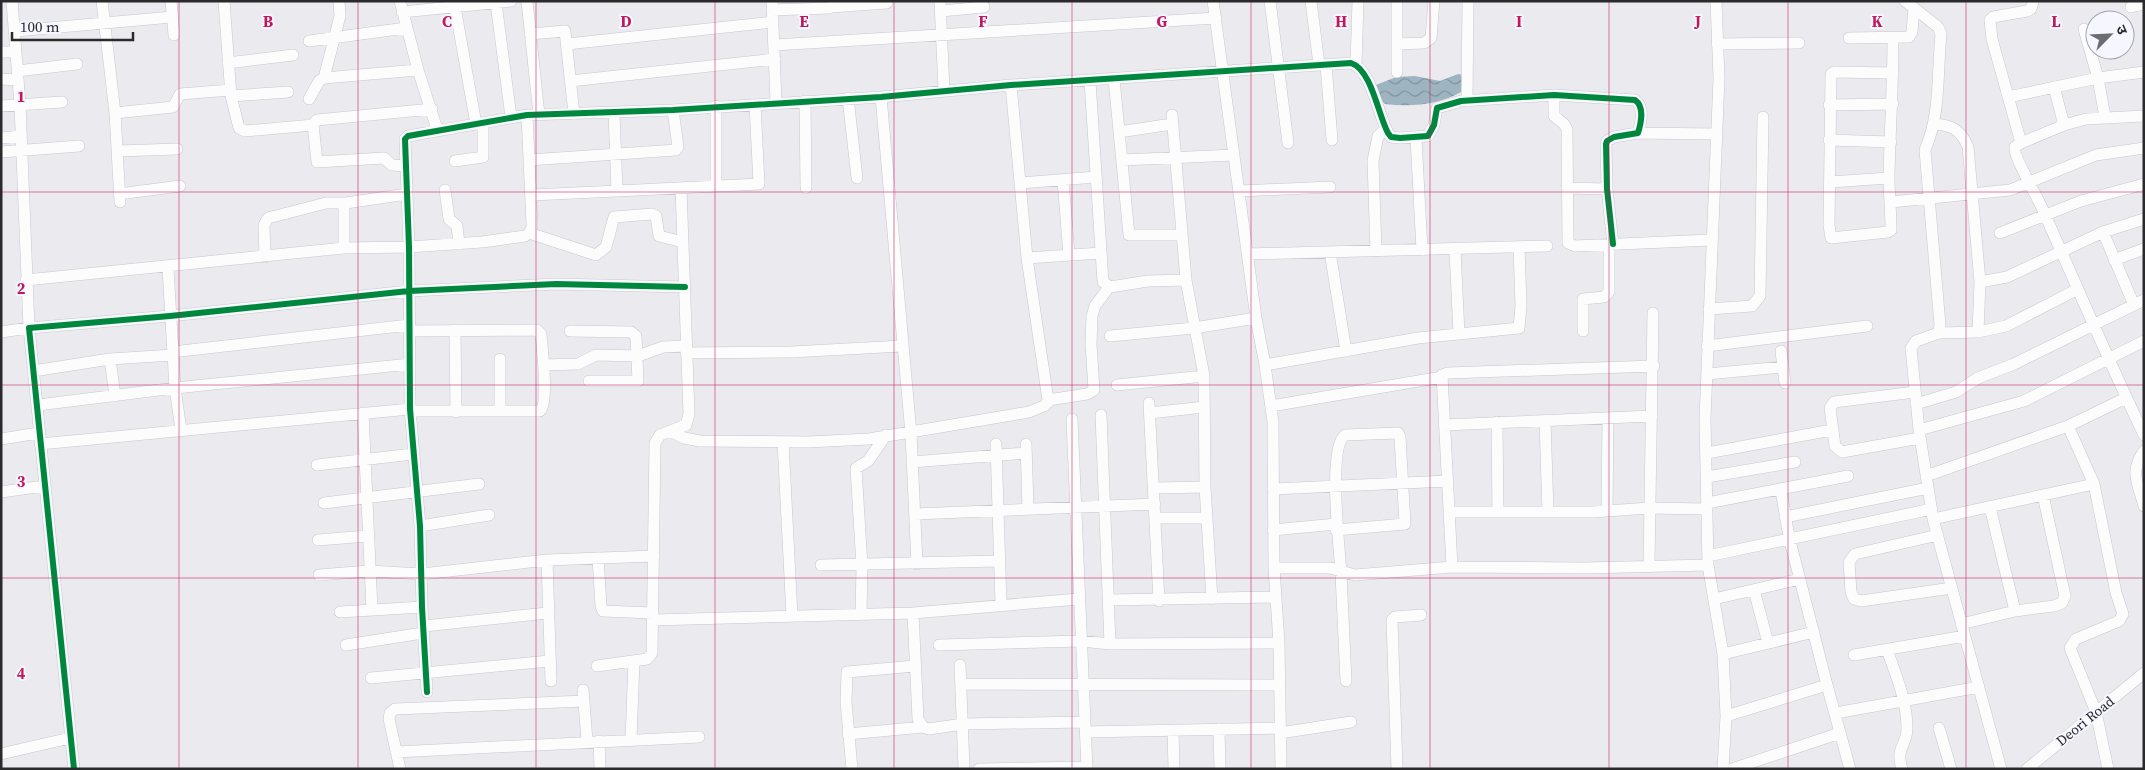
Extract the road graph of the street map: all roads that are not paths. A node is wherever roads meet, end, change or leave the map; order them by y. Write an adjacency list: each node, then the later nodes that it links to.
1 (12, 1): 34 (street)
2 (102, 1): 30 (street)
3 (171, 1): 28 (street)
4 (224, 1): 51 (street)
5 (339, 1): 38 (street)
6 (511, 1): 18 (street)
7 (527, 1): 36 (street)
8 (1214, 1): 29 (street)
9 (1270, 1): 55 (street)
10 (1311, 1): 53 (street)
11 (1358, 1): 54 (street)
12 (1397, 1): 44 (street)
13 (1434, 1): 44 (street)
14 (1468, 1): 78 (street)
15 (1716, 1): 45 (street)
16 (2033, 1): 75 (street)
17 (887, 2): 19 (street)
18 (496, 3): 25 (street); 96 (street)
19 (832, 4): 22 (street)
20 (2144, 4): 27 (street)
21 (1909, 5): 40 (street); 100 (street)
22 (772, 6): 31 (street)
23 (940, 6): 26 (street); 37 (street)
24 (401, 7): 25 (street); 32 (street)
25 (454, 7): 99 (street)
26 (984, 7)
27 (2131, 7)
28 (172, 17): 30 (street); 35 (street)
29 (1216, 18): 37 (street); 57 (street)
30 (104, 22): 34 (street); 91 (street)
31 (773, 22): 43 (street); 46 (street)
32 (406, 28): 38 (street); 56 (street)
33 (2084, 29): 63 (street)
34 (15, 32): 48 (street)
35 (174, 34)
36 (530, 34): 43 (street); 94 (street)
37 (941, 34): 46 (street); 70 (street)
38 (334, 38): 41 (street); 62 (street)
39 (1849, 38): 40 (street)
40 (1894, 38): 60 (street)
41 (309, 41)
42 (1799, 42): 45 (street)
43 (566, 44): 66 (street)
44 (1397, 44): 58 (street)
45 (1717, 44): 107 (street)
46 (775, 45): 50 (street)
47 (1, 52): 48 (street)
48 (15, 52): 61 (street)
49 (293, 55): 51 (street)
50 (775, 59): 66 (street); 80 (street)
51 (228, 63): 72 (street)
52 (77, 64): 61 (street)
53 (1323, 65): 54 (street); 55 (street); 111 (street)
54 (1356, 65): 104 (street)
55 (1277, 67): 57 (street); 114 (street)
56 (418, 70): 62 (street); 88 (street)
57 (1224, 71): 65 (street); 123 (street)
58 (1397, 72)
59 (2144, 72): 63 (street)
60 (1893, 73): 82 (street); 85 (street)
61 (17, 75): 64 (street); 83 (street)
62 (324, 78): 77 (street)
63 (2098, 78): 69 (street); 98 (street)
64 (1, 79)
65 (1114, 79): 67 (street); 105 (street)
66 (570, 81): 92 (street)
67 (1090, 81): 68 (street); 129 (street)
68 (1011, 84): 70 (street); 135 (street)
69 (2054, 87): 75 (street); 102 (street)
70 (944, 91): 74 (street)
71 (288, 92): 72 (street)
72 (231, 93): 91 (street); 101 (street)
73 (1554, 95): 78 (street); 106 (street); 142 (street)
74 (881, 97): 76 (street); 206 (street)
75 (2008, 97): 115 (street)
76 (848, 98): 81 (street); 130 (street)
77 (309, 99)
78 (1467, 101): 110 (street)
79 (62, 102): 83 (street)
80 (776, 102): 81 (street); 84 (street)
81 (804, 102): 141 (street)
82 (1893, 104): 85 (street); 113 (street)
83 (20, 105): 86 (street); 108 (street)
84 (755, 105): 87 (street); 138 (street)
85 (1829, 105): 112 (street)
86 (1, 106)
87 (716, 106): 89 (street); 138 (street)
88 (432, 108): 101 (street); 103 (street)
89 (673, 110): 90 (street); 122 (street)
90 (614, 112): 92 (street); 122 (street)
91 (115, 113): 121 (street)
92 (574, 114): 94 (street)
93 (527, 115): 94 (street); 96 (street); 125 (street)
94 (539, 115)
95 (2144, 116): 98 (street)
96 (511, 117): 99 (street)
97 (1763, 117): 188 (street)
98 (2105, 117): 102 (street)
99 (480, 123): 103 (street); 127 (street)
100 (1934, 124): 149 (street); 150 (street)
101 (313, 125): 128 (street)
102 (2064, 125): 115 (street)
103 (437, 129): 128 (street)
104 (1386, 129): 110 (street); 171 (street)
105 (1119, 132): 124 (street); 126 (street)
106 (1638, 133): 107 (street); 143 (street)
107 (1715, 134): 159 (street)
108 (21, 136): 109 (street); 119 (street)
109 (1, 138)
110 (1416, 138): 168 (street)
111 (1332, 140)
112 (1829, 140): 113 (street); 134 (street)
113 (1890, 142): 131 (street)
114 (1288, 143)
115 (2021, 143): 133 (street)
116 (79, 146): 119 (street)
117 (2144, 148): 133 (street)
118 (177, 149): 121 (street)
119 (21, 151): 120 (street); 180 (street)
120 (1, 152)
121 (118, 152): 137 (street)
122 (616, 154): 125 (street); 145 (street)
123 (1234, 155): 124 (street); 146 (street)
124 (1174, 158): 126 (street); 158 (street)
125 (529, 160): 148 (street)
126 (1122, 160): 158 (street)
127 (455, 161)
128 (406, 166): 147 (street)
129 (1096, 177): 132 (street); 173 (street)
130 (857, 178)
131 (1889, 178): 134 (street); 151 (street)
132 (1064, 180): 135 (street); 175 (street)
133 (2030, 181): 149 (street); 153 (street)
134 (1830, 182): 151 (street)
135 (1020, 183): 177 (street)
136 (2144, 184): 153 (street)
137 (180, 186)
138 (716, 186): 140 (street)
139 (1330, 187): 146 (street)
140 (681, 188): 145 (street); 160 (street)
141 (806, 188)
142 (1567, 188): 143 (street); 162 (street)
143 (1607, 189): 162 (street)
144 (445, 190): 161 (street)
145 (617, 191): 148 (street)
146 (1239, 191): 174 (street)
147 (407, 194): 152 (street); 164 (street)
148 (532, 195): 156 (street)
149 (1972, 195): 150 (street); 182 (street)
150 (1930, 198): 151 (street); 203 (street)
151 (1891, 202)
152 (346, 203): 166 (street); 176 (street)
153 (2046, 215): 157 (street); 170 (street)
154 (2144, 219): 155 (street)
155 (2102, 232): 170 (street); 178 (street)
156 (530, 233): 160 (street); 161 (street)
157 (2000, 233)
158 (1182, 234): 181 (street)
159 (1711, 240): 162 (street); 188 (street)
160 (683, 242): 183 (street)
161 (459, 244): 164 (street)
162 (1611, 244): 199 (street)
163 (1547, 246): 165 (street)
164 (409, 247): 166 (street); 186 (street)
165 (1519, 247): 169 (street); 202 (street)
166 (344, 248): 176 (street)
167 (2144, 249): 178 (street)
168 (1422, 250): 169 (street); 171 (street)
169 (1455, 250): 202 (street)
170 (2062, 250): 182 (street); 185 (street)
171 (1376, 251): 172 (street)
172 (1330, 252): 174 (street); 209 (street)
173 (1101, 253): 175 (street); 184 (street)
174 (1247, 254): 191 (street)
175 (1069, 255): 177 (street)
176 (265, 257): 179 (street)
177 (1027, 258): 232 (street)
178 (2114, 260): 187 (street)
179 (168, 268): 180 (street); 190 (street)
180 (26, 280): 194 (street)
181 (1186, 280): 184 (street); 196 (street)
182 (1980, 282): 201 (street)
183 (685, 287): 186 (street); 208 (street)
184 (1109, 287): 232 (street)
185 (2078, 289): 193 (street); 201 (street)
186 (410, 291): 190 (street); 195 (street)
187 (2139, 302): 193 (street)
188 (1709, 309): 207 (street)
189 (1653, 313): 219 (street)
190 (170, 316): 194 (street); 211 (street)
191 (1256, 318): 196 (street); 218 (street)
192 (1867, 326): 207 (street)
193 (2094, 326): 213 (street); 233 (street)
194 (29, 328): 200 (street); 221 (street)
195 (409, 328): 197 (street); 211 (street); 216 (street)
196 (1194, 328): 204 (street); 223 (street)
197 (455, 330): 217 (street); 238 (street)
198 (570, 331): 212 (street)
199 (1583, 331)
200 (1, 332)
201 (1978, 332): 203 (street)
202 (1459, 334): 209 (street)
203 (1939, 334): 229 (street)
204 (1110, 336)
205 (2144, 341): 213 (street)
206 (902, 346): 208 (street); 250 (street)
207 (1708, 346): 222 (street)
208 (686, 349): 212 (street); 252 (street)
209 (1346, 351): 218 (street)
210 (1781, 351): 220 (street)
211 (172, 354): 214 (street); 228 (street)
212 (638, 356): 217 (street); 225 (street)
213 (2107, 358): 231 (street); 253 (street)
214 (110, 359): 221 (street); 230 (street)
215 (500, 359): 239 (street)
216 (410, 364): 228 (street); 237 (street)
217 (544, 365): 239 (street)
218 (1265, 365): 235 (street)
219 (1654, 366): 224 (street); 242 (street)
220 (1783, 366): 222 (street); 226 (street)
221 (33, 371): 234 (street)
222 (1707, 374): 261 (street)
223 (1204, 376): 227 (street); 236 (street)
224 (1442, 377): 235 (street); 247 (street)
225 (589, 381)
226 (1786, 383)
227 (1117, 385)
228 (175, 388): 230 (street); 249 (street)
229 (1915, 392): 233 (street); 251 (street)
230 (115, 396): 234 (street)
231 (2126, 398): 248 (street); 255 (street)
232 (1050, 400): 250 (street)
233 (1916, 404): 253 (street)
234 (38, 405): 257 (street)
235 (1271, 406): 279 (street)
236 (1204, 407): 276 (street); 277 (street)
237 (410, 410): 238 (street); 240 (street); 262 (street)
238 (456, 412): 239 (street)
239 (500, 412)
240 (363, 413): 249 (street); 263 (street)
241 (1101, 415): 287 (street)
242 (1652, 416): 243 (street); 293 (street)
243 (1608, 418): 245 (street); 295 (street)
244 (1072, 419): 290 (street)
245 (1545, 420): 246 (street); 298 (street)
246 (1497, 422): 247 (street); 297 (street)
247 (1444, 424): 270 (street)
248 (2068, 426): 269 (street); 273 (street)
249 (181, 430): 257 (street)
250 (910, 430): 254 (street); 264 (street)
251 (1832, 430): 253 (street); 261 (street)
252 (670, 431): 258 (street); 312 (street)
253 (1919, 434): 269 (street)
254 (886, 435): 258 (street); 319 (street)
255 (2144, 435)
256 (1, 438): 257 (street)
257 (39, 439): 275 (street)
258 (783, 442): 345 (street)
259 (996, 450): 264 (street); 292 (street); 294 (street)
260 (2144, 451): 289 (street)
261 (1707, 453): 267 (street)
262 (413, 454): 263 (street); 282 (street)
263 (365, 458): 266 (street); 284 (street)
264 (912, 462): 299 (street)
265 (1795, 462): 267 (street)
266 (317, 465)
267 (1707, 476): 288 (street)
268 (1848, 476): 280 (street)
269 (1926, 476): 278 (street)
270 (1448, 481): 271 (street); 296 (street)
271 (1403, 483): 274 (street); 274 (street); 306 (street)
272 (479, 484): 282 (street)
273 (2094, 484): 283 (street); 377 (street)
274 (1336, 485): 279 (street); 306 (street)
275 (44, 486): 281 (street); 391 (street)
276 (1205, 487): 277 (street); 304 (street)
277 (1154, 488): 286 (street)
278 (1928, 488): 300 (street); 302 (street)
279 (1273, 489): 307 (street)
280 (1781, 490): 288 (street); 302 (street)
281 (1, 492)
282 (418, 492): 284 (street); 305 (street)
283 (2043, 495): 291 (street); 339 (street)
284 (367, 498): 285 (street); 309 (street)
285 (324, 503)
286 (1155, 504): 287 (street); 303 (street)
287 (1105, 506): 290 (street); 334 (street)
288 (1707, 506): 293 (street); 315 (street)
289 (2144, 506)
290 (1074, 507): 292 (street); 331 (street)
291 (1990, 507): 300 (street); 339 (street)
292 (1028, 508): 294 (street)
293 (1649, 508): 295 (street); 320 (street)
294 (998, 510): 299 (street); 316 (street)
295 (1607, 511): 298 (street)
296 (1449, 512): 297 (street); 321 (street)
297 (1498, 512): 298 (street)
298 (1548, 512)
299 (915, 514): 317 (street)
300 (1932, 514): 308 (street); 310 (street)
301 (488, 515): 305 (street)
302 (1785, 517): 310 (street)
303 (1155, 518): 304 (street); 335 (street)
304 (1207, 518): 332 (street)
305 (420, 526): 325 (street)
306 (1336, 527): 307 (street); 324 (street)
307 (1273, 530): 322 (street)
308 (1938, 535): 328 (street); 328 (street)
309 (367, 536): 311 (street); 323 (street)
310 (1789, 537): 315 (street); 327 (street)
311 (318, 540)
312 (654, 556): 313 (street); 346 (street)
313 (598, 558): 314 (street); 346 (street)
314 (547, 560): 325 (street); 341 (street)
315 (1708, 560): 320 (street); 333 (street)
316 (1000, 561): 317 (street); 336 (street)
317 (917, 564): 319 (street)
318 (821, 565): 319 (street)
319 (862, 566): 343 (street)
320 (1649, 566): 321 (street)
321 (1452, 567): 324 (street)
322 (1274, 568): 324 (street); 330 (street)
323 (369, 571): 325 (street); 326 (street); 338 (street)
324 (1341, 571): 369 (street)
325 (422, 574): 337 (street)
326 (319, 575)
327 (1800, 579): 329 (street); 349 (street)
328 (1952, 588): 347 (street)
329 (1754, 590): 333 (street); 353 (street)
330 (1276, 596): 332 (street); 352 (street)
331 (1079, 599): 336 (street); 351 (street)
332 (1212, 599): 335 (street)
333 (1714, 599): 358 (street)
334 (1109, 600): 335 (street); 354 (street)
335 (1159, 601)
336 (1001, 605): 342 (street)
337 (422, 607): 338 (street); 348 (street)
338 (372, 610): 340 (street)
339 (2015, 611): 347 (street)
340 (340, 612)
341 (547, 613): 348 (street); 360 (street)
342 (913, 613): 343 (street); 364 (street)
343 (861, 614): 345 (street)
344 (1421, 614): 407 (street)
345 (792, 616): 346 (street)
346 (653, 617): 361 (street)
347 (1961, 624): 350 (street)
348 (424, 630): 355 (street); 365 (street)
349 (1814, 632): 353 (street); 373 (street)
350 (1965, 636): 357 (street); 374 (street)
351 (1081, 641): 354 (street); 356 (street); 371 (street)
352 (1278, 643): 354 (street); 372 (street)
353 (1768, 643): 358 (street)
354 (1110, 644)
355 (346, 645)
356 (940, 645)
357 (1887, 650): 359 (street); 376 (street)
358 (1723, 654): 379 (street)
359 (1854, 656)
360 (549, 661): 365 (street); 368 (street)
361 (634, 661): 363 (street); 392 (street)
362 (960, 665): 370 (street)
363 (597, 666)
364 (915, 666): 382 (street); 389 (street)
365 (426, 673): 367 (street); 375 (street)
366 (2144, 674): 377 (street, Deori Road)
367 (371, 678)
368 (551, 681)
369 (1346, 681)
370 (961, 684): 371 (street); 381 (street)
371 (1083, 685): 372 (street); 383 (street)
372 (1279, 685): 387 (street)
373 (1828, 685): 378 (street); 379 (street)
374 (1979, 687): 376 (street); 413 (street)
375 (427, 692)
376 (1904, 699): 378 (street); 411 (street)
377 (2096, 712): 414 (street, Deori Road); 415 (street)
378 (1836, 713): 388 (street)
379 (1726, 716): 408 (street)
380 (1351, 722): 387 (street)
381 (963, 724): 382 (street); 383 (street); 402 (street)
382 (922, 726): 389 (street)
383 (1086, 727): 386 (street); 397 (street)
384 (1939, 728): 412 (street)
385 (1219, 729): 386 (street); 387 (street); 405 (street)
386 (1172, 730): 404 (street)
387 (1280, 731): 406 (street)
388 (1840, 733): 409 (street); 410 (street)
389 (848, 734): 401 (street)
390 (699, 737): 392 (street)
391 (70, 738): 396 (street); 398 (street)
392 (631, 740): 393 (street)
393 (599, 741): 394 (street); 400 (street)
394 (587, 742): 395 (street); 395 (street)
395 (396, 752): 399 (street)
396 (1, 754)
397 (1087, 768): 403 (street)
398 (74, 769)
399 (400, 769)
400 (600, 769)
401 (852, 769)
402 (964, 769)
403 (980, 769)
404 (1174, 769)
405 (1220, 769)
406 (1281, 769)
407 (1397, 769)
408 (1723, 769)
409 (1732, 769)
410 (1850, 769)
411 (1902, 769)
412 (1951, 769)
413 (2001, 769)
414 (2027, 769)
415 (2108, 769)

